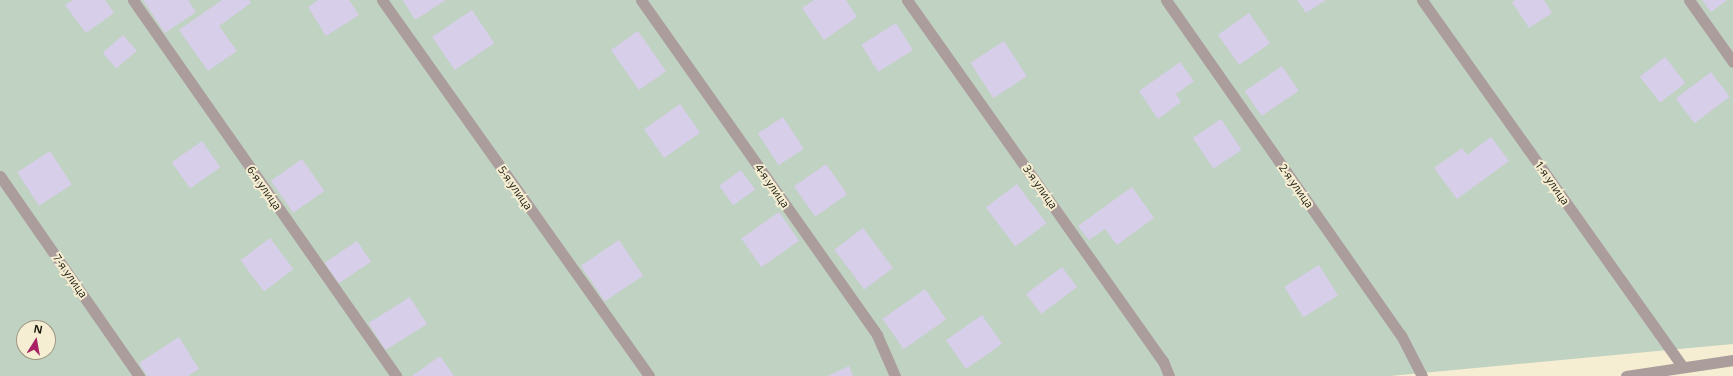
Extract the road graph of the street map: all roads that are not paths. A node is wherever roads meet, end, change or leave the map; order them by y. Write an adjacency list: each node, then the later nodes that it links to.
1 (133, 0): 13 (street, 6-я улица)
2 (382, 0): 14 (street, 5-я улица)
3 (641, 0): 15 (street, 4-я улица)
4 (907, 0): 16 (street, 3-я улица)
5 (1166, 0): 17 (street, 2-я улица)
6 (1422, 0): 11 (street, 1-я улица)
7 (1689, 0): 8 (street)
8 (1733, 62)
9 (0, 176): 12 (street, 7-я улица)
10 (1733, 360): 11 (street)
11 (1682, 366): 18 (street)
12 (139, 376)
13 (396, 376)
14 (649, 376)
15 (895, 376)
16 (1169, 376)
17 (1422, 376)
18 (1626, 376)

